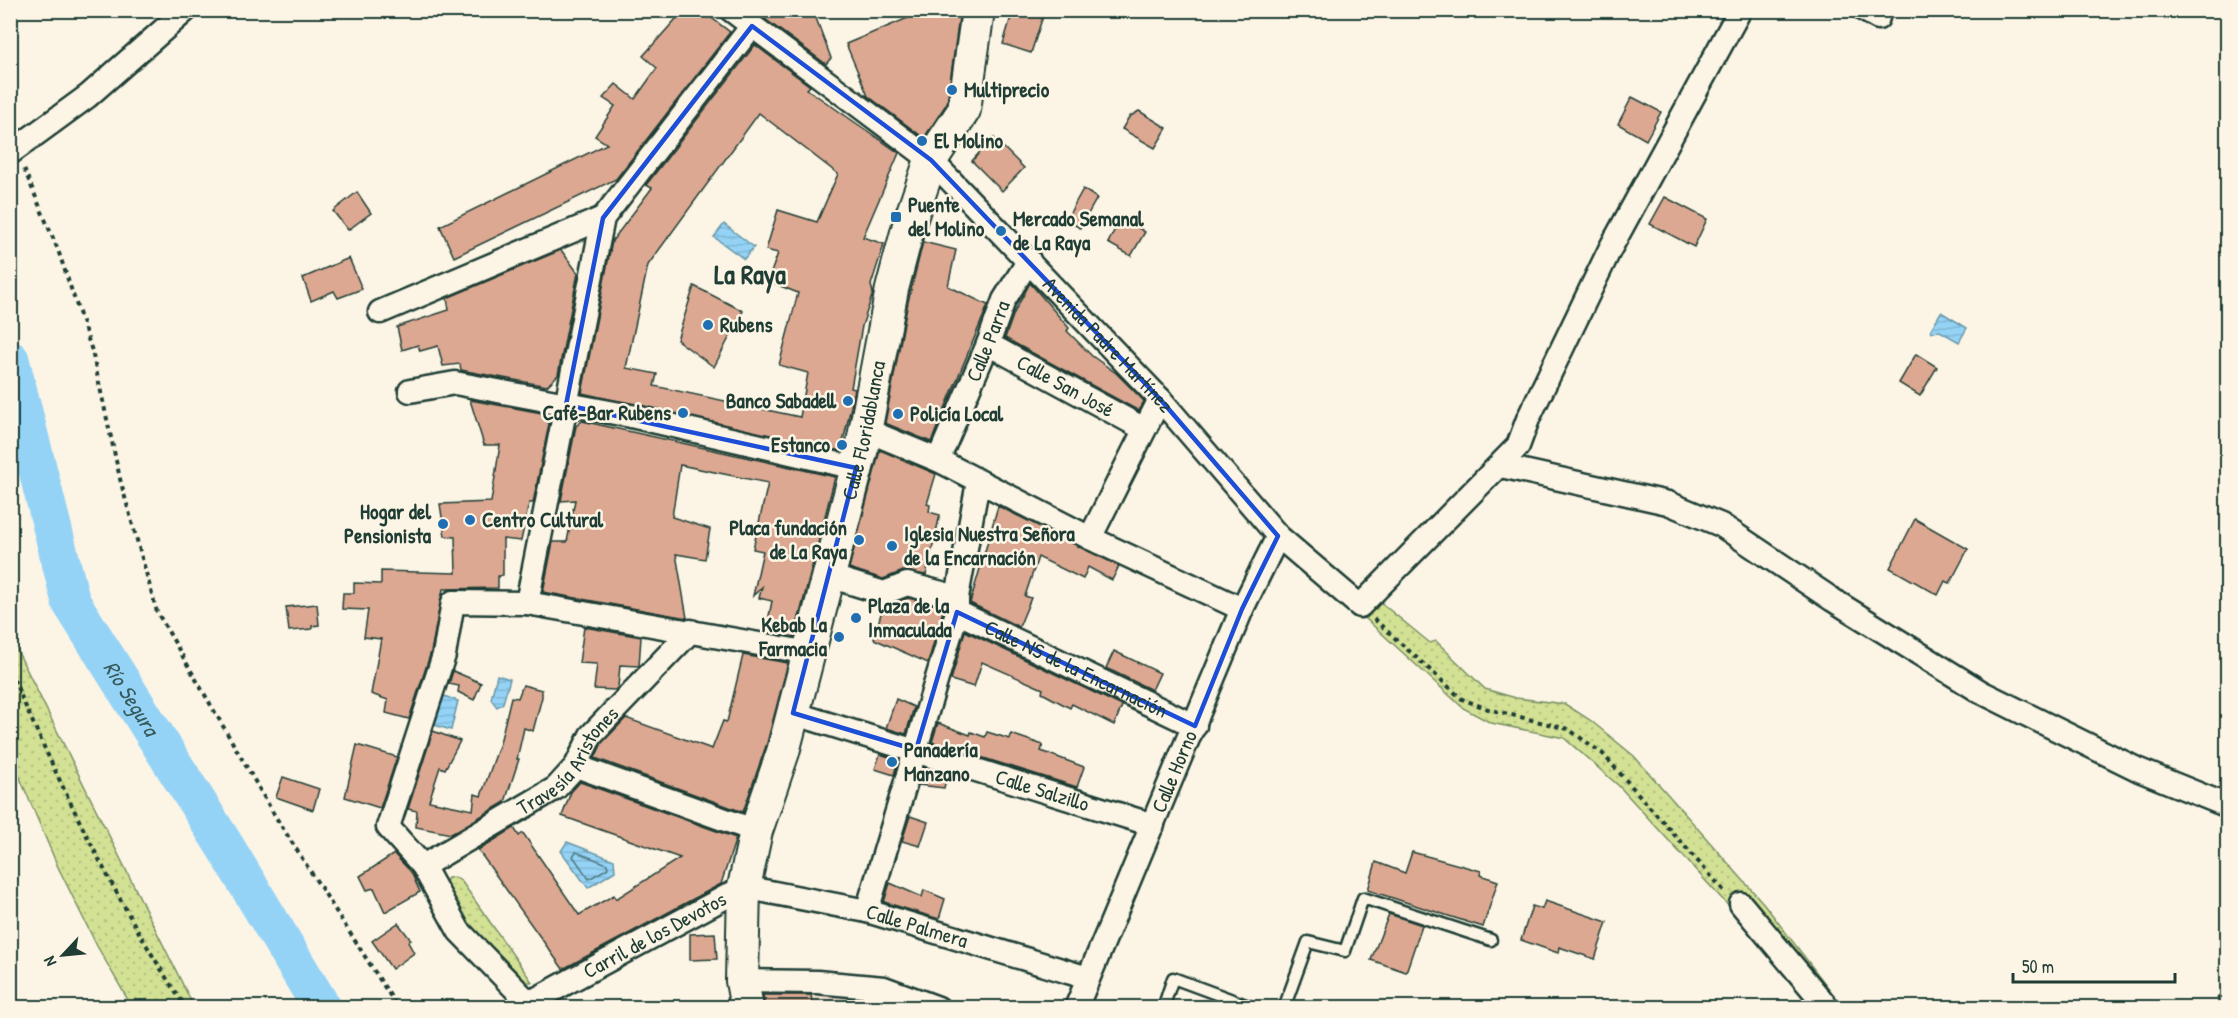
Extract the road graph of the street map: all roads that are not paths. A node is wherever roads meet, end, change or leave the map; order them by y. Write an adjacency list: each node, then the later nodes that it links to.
1 (186, 10): 6 (street)
2 (731, 10): 5 (street, Avenida Padre Martínez)
3 (978, 10): 7 (main road, Calle Floridablanca)
4 (1740, 10): 18 (street)
5 (752, 26): 7 (street, Avenida Padre Martínez); 8 (street)
6 (13, 151)
7 (931, 160): 9 (street, Avenida Padre Martínez); 16 (main road, Calle Floridablanca)
8 (603, 218): 10 (street); 14 (street)
9 (1029, 260): 11 (street, Calle Parra); 13 (street, Avenida Padre Martínez)
10 (380, 312)
11 (988, 344): 15 (street, Calle San José); 17 (street, Calle Parra)
12 (410, 391): 14 (street)
13 (1160, 399): 15 (street); 21 (street, Avenida Padre Martínez)
14 (566, 405): 19 (street); 24 (street)
15 (1144, 429): 22 (street)
16 (866, 430): 17 (street); 19 (main road, Calle Floridablanca)
17 (938, 460): 20 (street)
18 (1501, 466): 21 (street, Avenida Padre Martínez); 33 (street)
19 (856, 468): 23 (main road, Calle Floridablanca)
20 (978, 482): 22 (street); 25 (street)
21 (1278, 536): 26 (street, Calle Horno)
22 (1090, 538): 26 (street)
23 (829, 576): 25 (street, Calle NS de la Encarnación); 28 (main road, Calle Floridablanca)
24 (526, 603): 27 (street); 36 (street)
25 (957, 605): 30 (street, Calle NS de la Encarnación); 31 (street)
26 (1242, 609): 30 (street, Calle Horno)
27 (691, 631): 28 (street); 32 (street, Travesía Aristones)
28 (810, 653): 29 (main road, Calle Floridablanca)
29 (793, 713): 31 (street, Calle Salzillo); 35 (main road, Calle Floridablanca)
30 (1195, 726): 34 (street, Calle Horno)
31 (916, 750): 34 (street, Calle Salzillo); 39 (street)
32 (576, 766): 35 (street); 36 (street, Travesía Aristones)
33 (2228, 806)
34 (1153, 825): 41 (street, Calle Horno)
35 (756, 831): 37 (main road, Calle Floridablanca)
36 (423, 867): 37 (street, Carril de los Devotos)
37 (744, 887): 39 (street, Calle Palmera); 42 (main road, Calle Floridablanca)
38 (1736, 901): 48 (street)
39 (867, 912): 41 (street, Calle Palmera)
40 (1491, 940): 47 (lane)
41 (1088, 978): 44 (street, Calle Horno)
42 (745, 994): 43 (street)
43 (938, 1008)
44 (1076, 1008)
45 (1163, 1008): 46 (lane)
46 (1254, 1008)
47 (1284, 1008)
48 (1828, 1008)

